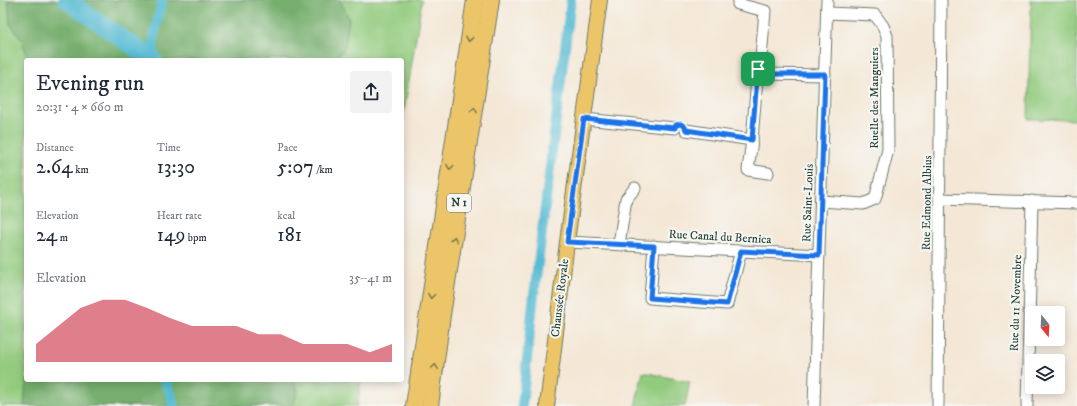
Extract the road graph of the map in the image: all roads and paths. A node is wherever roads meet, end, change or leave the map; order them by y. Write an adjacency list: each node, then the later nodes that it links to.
1 (475, 0): 23 (highway, N 1, one-way to 23)
2 (491, 0): 24 (highway, N 1, one-way to 2)
3 (600, 0): 10 (main road, Chaussée Royale)
4 (827, 0): 7 (street, Rue Saint-Louis)
5 (941, 0): 14 (street, Rue Edmond Albius)
6 (738, 4): 8 (street)
7 (827, 14): 9 (street, Rue Saint-Louis); 15 (street, Ruelle des Manguiers)
8 (760, 74): 9 (street); 11 (street)
9 (825, 74): 15 (street, Rue Saint-Louis)
10 (584, 119): 11 (street); 18 (main road, Chaussée Royale)
11 (752, 140): 12 (street)
12 (768, 173)
13 (635, 188): 19 (street)
14 (940, 199): 16 (street); 27 (street, Rue Edmond Albius)
15 (821, 201): 22 (street, Rue Saint-Louis)
16 (1032, 201): 17 (street); 28 (street, Rue du 11 Novembre)
17 (1077, 203)
18 (567, 242): 19 (street, Rue Canal du Bernica); 25 (main road, Chaussée Royale)
19 (619, 244): 20 (street, Rue Canal du Bernica)
20 (654, 246): 21 (street, Rue Canal du Bernica); 21 (street)
21 (741, 251): 22 (street, Rue Canal du Bernica)
22 (819, 255): 26 (street, Rue Saint-Louis)
23 (414, 406)
24 (430, 406)
25 (547, 406)
26 (814, 406)
27 (938, 406)
28 (1026, 406)

